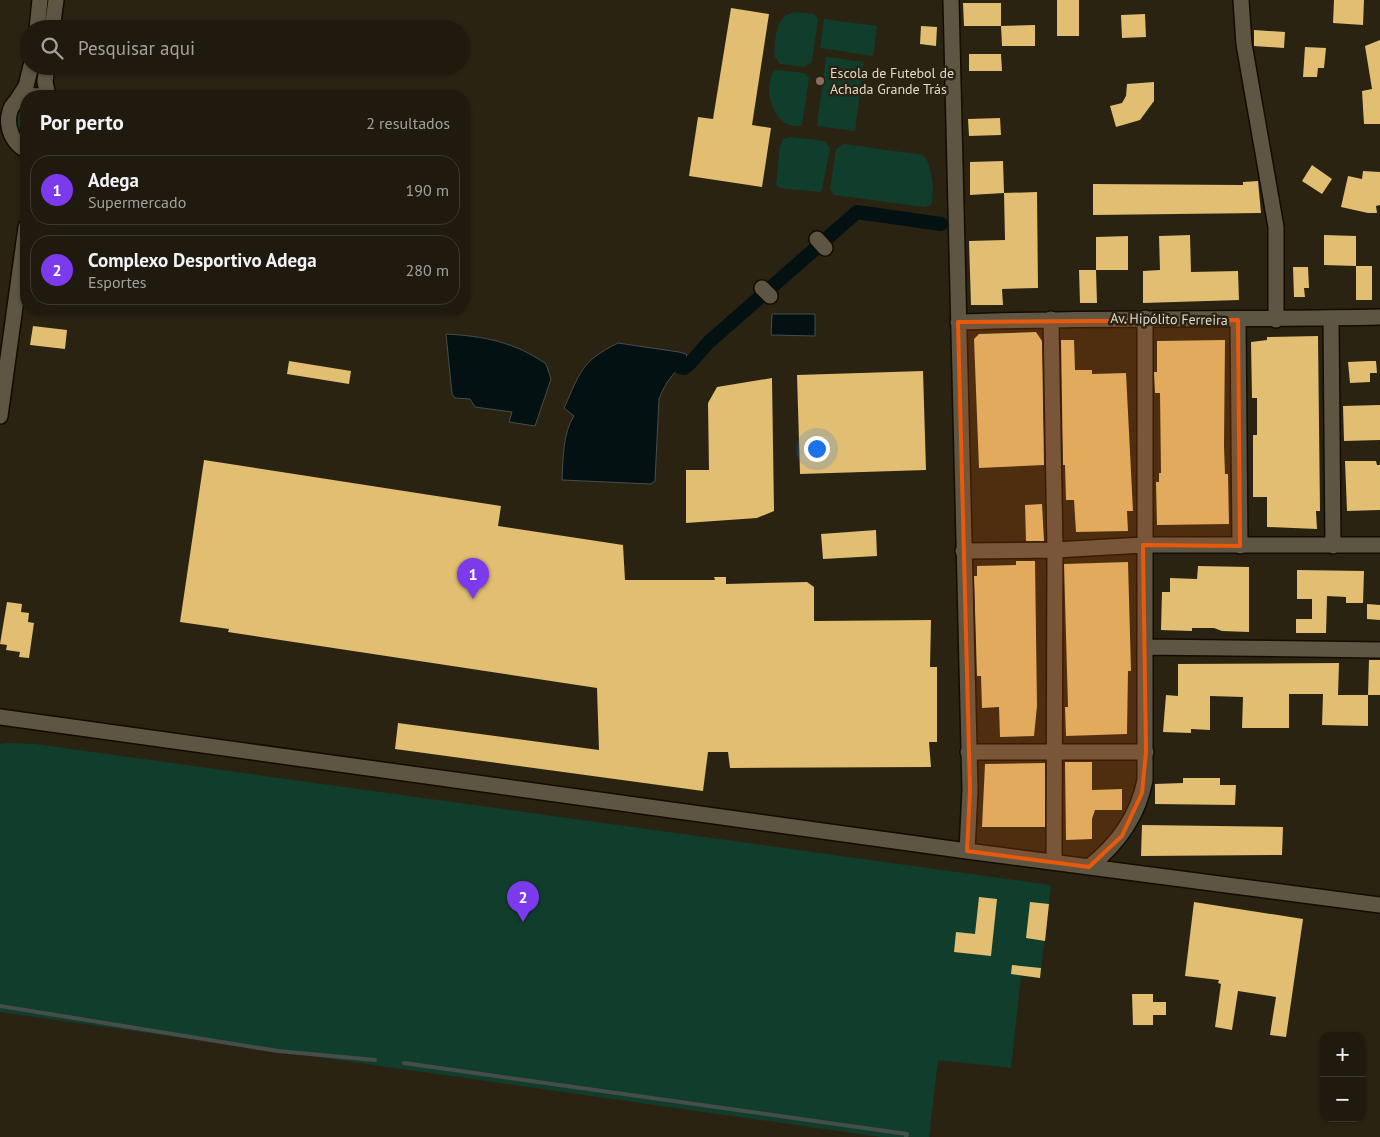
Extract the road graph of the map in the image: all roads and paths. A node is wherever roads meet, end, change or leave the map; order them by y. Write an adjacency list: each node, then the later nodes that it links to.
1 (40, 0): 5 (street)
2 (56, 0): 6 (street)
3 (951, 0): 22 (street)
4 (1241, 0): 21 (street)
5 (37, 20)
6 (53, 20)
7 (29, 75): 9 (street)
8 (45, 75): 10 (street)
9 (23, 90)
10 (47, 90)
11 (20, 95): 13 (street)
12 (20, 99): 13 (street)
13 (17, 100): 14 (street)
14 (20, 147)
15 (20, 271): 23 (street)
16 (1380, 317): 18 (street, Av. Hipólito Ferreira)
17 (1146, 318): 19 (street, Av. Hipólito Ferreira); 20 (street, Av. Hipólito Ferreira); 24 (street)
18 (1330, 318): 21 (street, Av. Hipólito Ferreira); 26 (street)
19 (1051, 319): 22 (street, Av. Hipólito Ferreira); 28 (street)
20 (1238, 320): 21 (street, Av. Hipólito Ferreira); 25 (street)
21 (1276, 320)
22 (958, 322): 29 (street)
23 (0, 416)
24 (1143, 545): 25 (street); 28 (street); 30 (street)
25 (1240, 546): 26 (street)
26 (1333, 546): 27 (street)
27 (1380, 546)
28 (1055, 550): 29 (street); 34 (street)
29 (963, 551): 33 (street)
30 (1145, 647): 31 (street); 35 (street)
31 (1380, 650)
32 (0, 717): 36 (street)
33 (968, 752): 34 (street); 36 (street)
34 (1055, 752): 35 (street); 37 (street)
35 (1146, 752): 38 (street)
36 (967, 851): 37 (street)
37 (1054, 862): 38 (street)
38 (1090, 867): 39 (street)
39 (1380, 905)

